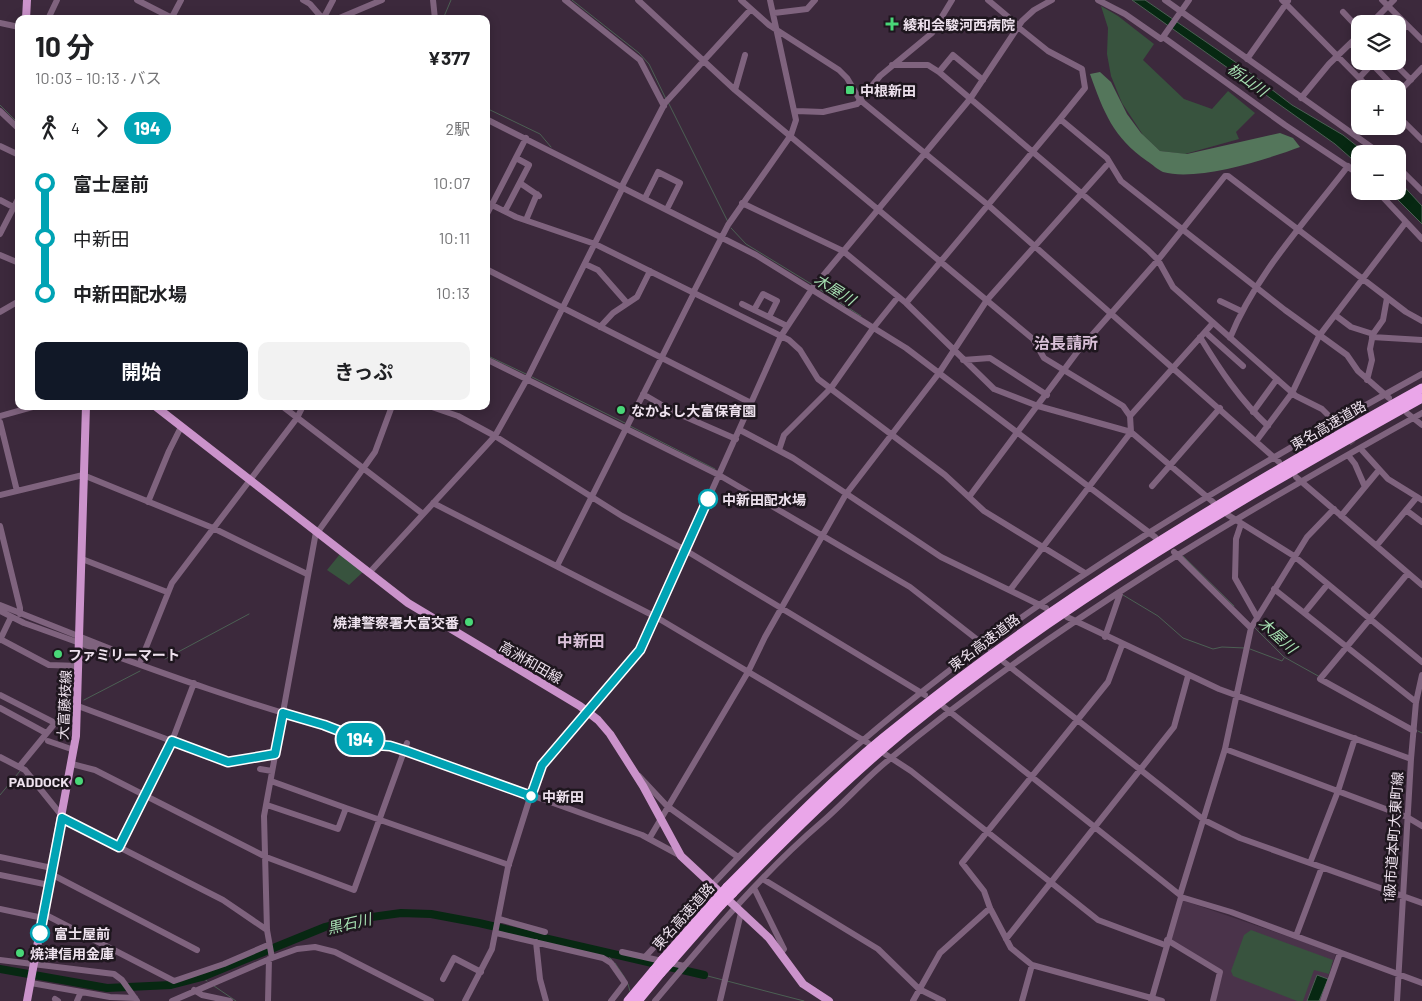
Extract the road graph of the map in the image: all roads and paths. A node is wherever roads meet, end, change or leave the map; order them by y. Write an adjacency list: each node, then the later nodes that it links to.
1 (27, 0): 28 (main road)
2 (57, 0): 29 (street)
3 (136, 0): 30 (street)
4 (181, 0): 31 (street)
5 (303, 0): 32 (street)
6 (333, 0): 33 (street)
7 (382, 0): 34 (street)
8 (433, 0): 35 (street)
9 (565, 0): 65 (street)
10 (638, 0): 49 (street)
11 (741, 0): 24 (street)
12 (770, 0): 27 (street)
13 (815, 0): 27 (street)
14 (952, 0): 50 (street)
15 (988, 0): 41 (street)
16 (1052, 0): 41 (street)
17 (1098, 0): 43 (street)
18 (1166, 0): 25 (street)
19 (1188, 0): 25 (street)
20 (1382, 0): 23 (street)
21 (1394, 0): 23 (street)
22 (1285, 1): 47 (street); 48 (street)
23 (1388, 6): 36 (street); 39 (street)
24 (751, 9): 42 (street); 49 (street)
25 (1180, 11): 43 (street); 48 (street)
26 (1343, 12): 37 (street)
27 (774, 13): 42 (street)
28 (26, 15)
29 (50, 15)
30 (166, 15)
31 (174, 15)
32 (320, 15)
33 (325, 15)
34 (346, 15)
35 (435, 15)
36 (1379, 15)
37 (1351, 20)
38 (0, 23): 40 (street)
39 (1407, 25): 44 (street)
40 (15, 26)
41 (1018, 26): 57 (street); 68 (street)
42 (777, 31): 64 (street); 67 (street)
43 (1163, 37): 82 (street)
44 (1422, 40)
45 (1351, 43): 47 (street)
46 (745, 54): 61 (street)
47 (1338, 56): 56 (street); 62 (street)
48 (1247, 59): 62 (street)
49 (703, 61): 61 (street); 65 (street)
50 (892, 65): 55 (street); 64 (street)
51 (1422, 68): 59 (street)
52 (1366, 70): 56 (street)
53 (1379, 70): 58 (street)
54 (1401, 70): 59 (street)
55 (939, 72): 57 (street); 63 (street)
56 (1359, 78)
57 (983, 80): 63 (street)
58 (1388, 80)
59 (1410, 80): 60 (street)
60 (1406, 83)
61 (735, 90): 72 (street)
62 (1301, 98): 75 (street)
63 (970, 99): 77 (street); 79 (street)
64 (860, 100): 67 (street); 79 (street)
65 (666, 102): 86 (street)
66 (0, 111): 71 (street)
67 (796, 112): 72 (street)
68 (1060, 119): 77 (street); 102 (street)
69 (490, 121): 74 (street)
70 (1406, 123): 73 (street)
71 (15, 125)
72 (791, 135): 93 (street); 96 (street)
73 (1420, 135)
74 (526, 138): 80 (street); 86 (street)
75 (1370, 145)
76 (0, 146): 78 (street)
77 (1033, 152): 88 (street); 94 (street)
78 (15, 153)
79 (925, 153): 94 (street); 96 (street)
80 (516, 158): 85 (street); 92 (street)
81 (1106, 166): 88 (street)
82 (1348, 166): 83 (street); 103 (street)
83 (1351, 168)
84 (1406, 175): 87 (street)
85 (520, 183): 99 (street); 100 (street)
86 (623, 187): 89 (street); 107 (street)
87 (1422, 191)
88 (1082, 193): 108 (street); 111 (street)
89 (645, 198): 97 (street); 97 (street)
90 (0, 200): 95 (street)
91 (1385, 200): 101 (street)
92 (491, 203): 99 (street)
93 (742, 203): 105 (street); 109 (street)
94 (988, 205): 108 (street); 113 (street)
95 (15, 208)
96 (879, 208): 109 (street); 113 (street)
97 (667, 209): 105 (street)
98 (15, 210): 104 (street)
99 (506, 210): 100 (street)
100 (526, 219): 107 (street)
101 (1406, 222): 106 (street); 117 (street)
102 (1182, 229): 103 (street); 111 (street); 118 (street)
103 (1299, 230): 117 (street); 118 (street)
104 (0, 234)
105 (722, 237): 119 (street); 120 (street)
106 (1422, 239)
107 (596, 242): 114 (street); 116 (street)
108 (1035, 246): 123 (street); 133 (street)
109 (843, 251): 119 (street); 121 (street)
110 (0, 255): 112 (street)
111 (1158, 260): 133 (street); 137 (street)
112 (15, 261)
113 (942, 261): 123 (street); 127 (street)
114 (585, 264): 126 (street); 129 (street)
115 (490, 271): 129 (street)
116 (650, 271): 120 (street); 126 (street)
117 (1362, 279): 122 (street); 134 (street)
118 (1256, 286): 131 (street); 143 (street)
119 (814, 287): 138 (street); 139 (street)
120 (694, 292): 142 (street); 148 (street)
121 (898, 297): 127 (street); 139 (street)
122 (1387, 298): 136 (street); 144 (street)
123 (987, 300): 147 (street); 154 (street)
124 (1220, 300): 131 (street)
125 (15, 303): 132 (street)
126 (627, 303): 140 (street)
127 (906, 303): 147 (street)
128 (742, 304): 130 (street)
129 (563, 308): 140 (street); 156 (street)
130 (754, 310): 135 (street); 135 (street)
131 (1241, 310): 145 (street)
132 (0, 311)
133 (1110, 313): 151 (street); 154 (street)
134 (1335, 315): 143 (street); 144 (street)
135 (769, 317): 138 (street)
136 (1422, 321)
137 (1213, 323): 141 (street); 145 (street)
138 (787, 326): 142 (street)
139 (875, 326): 153 (street); 159 (street)
140 (600, 327): 148 (street)
141 (1203, 335): 151 (street); 152 (street); 176 (street)
142 (781, 336): 159 (street); 166 (street)
143 (1320, 336): 158 (street); 161 (street)
144 (1373, 336): 146 (street); 158 (street)
145 (1230, 338): 157 (street)
146 (1422, 340)
147 (955, 351): 149 (street); 153 (street)
148 (662, 358): 162 (street); 166 (street)
149 (963, 360): 163 (street); 167 (street)
150 (490, 361): 156 (street)
151 (1172, 366): 168 (street); 180 (street)
152 (1243, 366)
153 (940, 372): 190 (street); 192 (street)
154 (1065, 372): 163 (street); 180 (street)
155 (1422, 374): 164 (street)
156 (528, 379): 188 (street); 193 (street)
157 (1277, 379): 161 (street); 176 (street)
158 (1367, 380): 164 (street)
159 (832, 388): 192 (street); 197 (street)
160 (1422, 388): 339 (highway, 東名高速道路)
161 (1292, 393): 184 (street); 186 (street)
162 (643, 394): 188 (street); 194 (street)
163 (1047, 395): 167 (street)
164 (1386, 397): 184 (street)
165 (1422, 398): 339 (highway, 東名高速道路)
166 (751, 403): 189 (street)
167 (1038, 406): 190 (street); 191 (street)
168 (1220, 408): 195 (street); 200 (street)
169 (22, 410): 179 (street)
170 (86, 410): 203 (main road, 大富藤枝線)
171 (160, 410): 187 (main road, 高洲和田線)
172 (287, 410): 181 (street)
173 (301, 410): 181 (street)
174 (391, 410): 201 (street)
175 (441, 410): 193 (street)
176 (1253, 412): 186 (street)
177 (1407, 413): 182 (street)
178 (1422, 413): 182 (street)
179 (0, 416)
180 (1130, 416): 191 (street)
181 (297, 418): 201 (street); 206 (street)
182 (1413, 418): 185 (street); 196 (street)
183 (0, 422): 210 (street)
184 (1336, 423): 199 (street)
185 (1422, 425)
186 (1268, 426): 195 (street)
187 (182, 427): 206 (main road, 高洲和田線); 217 (street)
188 (626, 428): 204 (street); 214 (street)
189 (740, 430): 194 (street); 197 (street)
190 (1018, 432): 207 (street); 215 (street)
191 (1131, 432): 200 (street); 207 (street)
192 (893, 435): 211 (street); 215 (street)
193 (495, 436): 214 (street); 219 (street)
194 (736, 439): 204 (street)
195 (1257, 440): 199 (street)
196 (1357, 447): 198 (street); 202 (street)
197 (778, 450): 211 (street)
198 (1348, 455): 205 (street); 209 (street)
199 (1277, 459): 213 (street)
200 (1170, 464): 208 (street); 213 (street)
201 (364, 469): 222 (street); 229 (street)
202 (1379, 470): 209 (street); 216 (street)
203 (83, 475): 210 (street); 217 (street); 237 (main road, 大富藤枝線)
204 (719, 475): 231 (street); 234 (street)
205 (1298, 478): 220 (street); 224 (street)
206 (249, 479): 228 (street); 229 (main road, 高洲和田線)
207 (1089, 485): 230 (street); 233 (street)
208 (1152, 486)
209 (1365, 487): 223 (street)
210 (17, 491): 212 (street)
211 (846, 494): 231 (street); 246 (street)
212 (0, 495)
213 (1208, 495): 218 (street); 230 (street)
214 (592, 496): 234 (street); 238 (street)
215 (969, 497): 233 (street)
216 (1419, 498): 221 (street)
217 (148, 502): 228 (street)
218 (1213, 502)
219 (433, 503): 222 (street); 238 (street)
220 (1334, 509): 223 (street); 236 (street)
221 (1406, 510): 225 (street); 232 (street)
222 (423, 514): 239 (street)
223 (1341, 516): 232 (street)
224 (1231, 517): 226 (street); 235 (street)
225 (1422, 522)
226 (1241, 524): 236 (street); 258 (street)
227 (0, 526): 254 (street)
228 (212, 528): 242 (street); 248 (street)
229 (317, 532): 239 (main road, 高洲和田線); 242 (street)
230 (1152, 532): 240 (street)
231 (822, 537): 251 (street); 266 (street)
232 (1377, 545): 241 (street)
233 (1043, 547): 240 (street); 246 (street)
234 (685, 550): 251 (street); 255 (street)
235 (1177, 552): 247 (street); 261 (street)
236 (1294, 556): 243 (street); 245 (street)
237 (82, 559): 248 (street); 264 (main road, 大富藤枝線)
238 (557, 566): 255 (street)
239 (369, 573): 283 (main road, 高洲和田線)
240 (1085, 573): 250 (street)
241 (1408, 573): 244 (street); 259 (street)
242 (307, 574): 284 (street)
243 (1327, 585): 253 (street); 259 (street)
244 (1422, 585)
245 (1274, 589): 253 (street); 258 (street)
246 (1010, 590): 250 (street)
247 (1122, 590): 260 (street); 262 (street)
248 (166, 592): 268 (street)
249 (0, 605): 254 (street)
250 (1043, 606): 266 (street)
251 (782, 608): 272 (street); 276 (street)
252 (0, 612): 256 (street)
253 (1305, 612): 267 (street)
254 (20, 614): 264 (street)
255 (656, 616): 272 (street); 283 (street)
256 (11, 617): 263 (street); 264 (street)
257 (1067, 617): 260 (street)
258 (1257, 617): 261 (street)
259 (1369, 619): 267 (street); 269 (street)
260 (1074, 621): 262 (street); 270 (street)
261 (1252, 627): 278 (street)
262 (1105, 636): 265 (street)
263 (0, 639): 271 (street)
264 (80, 640): 268 (street); 271 (main road, 大富藤枝線); 275 (street)
265 (1122, 645): 274 (street); 285 (street)
266 (985, 646): 276 (street)
267 (1346, 646): 279 (street); 286 (street)
268 (141, 660): 284 (street)
269 (1422, 662)
270 (1006, 664): 282 (street); 285 (street)
271 (79, 666): 280 (main road, 大富藤枝線)
272 (748, 672): 292 (street); 313 (street)
273 (1422, 675): 279 (street, 1級市道本町大東町線)
274 (1188, 676): 278 (street); 304 (street)
275 (194, 683): 284 (street); 291 (street)
276 (922, 694): 292 (street)
277 (0, 695): 288 (street)
278 (1236, 696): 289 (street); 294 (street)
279 (1416, 702): 286 (street, 1級市道本町大東町線)
280 (78, 706): 291 (street); 295 (main road, 大富藤枝線)
281 (0, 708): 288 (street)
282 (947, 709): 298 (street); 307 (street)
283 (588, 712): 306 (main road, 高洲和田線); 311 (street)
284 (283, 713): 296 (street); 297 (street)
285 (1077, 720): 304 (street); 307 (street)
286 (1414, 729): 287 (street); 300 (street, 1級市道本町大東町線)
287 (1422, 731)
288 (46, 733): 302 (street)
289 (1355, 738): 300 (street); 309 (street)
290 (48, 741): 295 (street)
291 (172, 741): 297 (street); 310 (street)
292 (865, 742): 328 (street)
293 (407, 744): 296 (street)
294 (1225, 749): 309 (street); 319 (street)
295 (74, 750): 301 (main road, 大富藤枝線)
296 (406, 751): 311 (street); 317 (street)
297 (275, 754): 305 (street)
298 (888, 756): 322 (street); 334 (street)
299 (0, 757): 302 (street)
300 (1411, 758): 316 (street, 1級市道本町大東町線)
301 (72, 764): 310 (street); 315 (main road, 大富藤枝線)
302 (21, 768): 315 (street)
303 (260, 769): 305 (street)
304 (1140, 770): 319 (street); 321 (street)
305 (272, 771): 308 (street)
306 (636, 774): 313 (street); 318 (main road, 高洲和田線)
307 (1032, 776): 321 (street); 322 (street)
308 (271, 781): 312 (street); 314 (street)
309 (1338, 791): 316 (street); 329 (street)
310 (145, 795): 324 (street); 327 (street)
311 (531, 796): 323 (street); 330 (street)
312 (267, 806): 314 (street); 327 (street)
313 (667, 806): 318 (street); 328 (street)
314 (346, 808): 317 (street)
315 (62, 817): 324 (street); 332 (main road, 大富藤枝線)
316 (1406, 817): 320 (street); 340 (street, 1級市道本町大東町線)
317 (380, 820): 327 (street); 330 (street)
318 (660, 820): 323 (street); 326 (main road, 高洲和田線)
319 (1204, 820): 329 (street); 341 (street)
320 (1422, 826)
321 (1095, 828): 335 (street); 341 (street)
322 (987, 832): 335 (street); 343 (street)
323 (650, 839): 326 (street)
324 (119, 847): 348 (street)
325 (0, 856): 332 (street)
326 (681, 856): 337 (main road, 高洲和田線)
327 (266, 857): 348 (street)
328 (738, 857): 337 (street)
329 (1310, 863): 331 (street)
330 (509, 865): 347 (street)
331 (1322, 866): 340 (street); 351 (street)
332 (52, 871): 336 (main road, 大富藤枝線); 356 (street)
333 (0, 875): 336 (street)
334 (763, 879): 338 (street); 373 (street)
335 (1051, 884): 352 (street); 354 (street)
336 (49, 885): 346 (main road, 大富藤枝線)
337 (713, 886): 345 (main road, 高洲和田線); 361 (street)
338 (754, 888): 345 (street); 358 (street)
339 (730, 890): 366 (highway, 東名高速道路, bridge); 366 (highway, 東名高速道路, bridge)
340 (1401, 895): 342 (street); 368 (street, 1級市道本町大東町線)
341 (1180, 896): 351 (street); 354 (street)
342 (1422, 903)
343 (990, 908): 352 (street); 373 (street)
344 (0, 909): 346 (street)
345 (738, 910): 358 (main road, 高洲和田線); 365 (street); 392 (street)
346 (43, 916): 355 (street); 364 (main road, 大富藤枝線)
347 (498, 921): 349 (street); 350 (street)
348 (267, 930): 355 (street)
349 (545, 932)
350 (496, 933): 353 (street); 367 (street)
351 (1296, 936): 359 (street)
352 (1006, 939): 363 (street)
353 (536, 942): 387 (street); 388 (street)
354 (1166, 942): 379 (street); 398 (street)
355 (268, 945): 360 (street)
356 (197, 950)
357 (622, 952): 361 (street)
358 (782, 953): 393 (main road, 高洲和田線)
359 (1340, 953): 368 (street); 399 (street)
360 (271, 957): 374 (street); 384 (street); 385 (street)
361 (645, 957): 365 (street)
362 (0, 960): 364 (street)
363 (1032, 965): 379 (street); 396 (street)
364 (34, 966): 371 (main road, 大富藤枝線); 378 (street)
365 (683, 967): 391 (street)
366 (657, 971): 389 (highway, 東名高速道路); 390 (highway, 東名高速道路)
367 (481, 972): 369 (street); 386 (street)
368 (1397, 974): 372 (street); 400 (street, 1級市道本町大東町線)
369 (443, 979)
370 (184, 980): 374 (street)
371 (31, 982): 375 (street); 380 (main road, 大富藤枝線)
372 (1422, 983)
373 (920, 989): 394 (street); 395 (street)
374 (190, 990): 382 (street); 383 (street)
375 (81, 992): 376 (street); 381 (street)
376 (98, 998): 377 (street)
377 (109, 999): 378 (street)
378 (136, 999)
379 (1151, 1000): 397 (street)
380 (27, 1001)
381 (77, 1001)
382 (172, 1001)
383 (230, 1001)
384 (268, 1001)
385 (431, 1001)
386 (465, 1001)
387 (546, 1001)
388 (611, 1001)
389 (628, 1001)
390 (638, 1001)
391 (655, 1001)
392 (720, 1001)
393 (829, 1001)
394 (913, 1001)
395 (943, 1001)
396 (1022, 1001)
397 (1162, 1001)
398 (1213, 1001)
399 (1323, 1001)
400 (1397, 1001)

